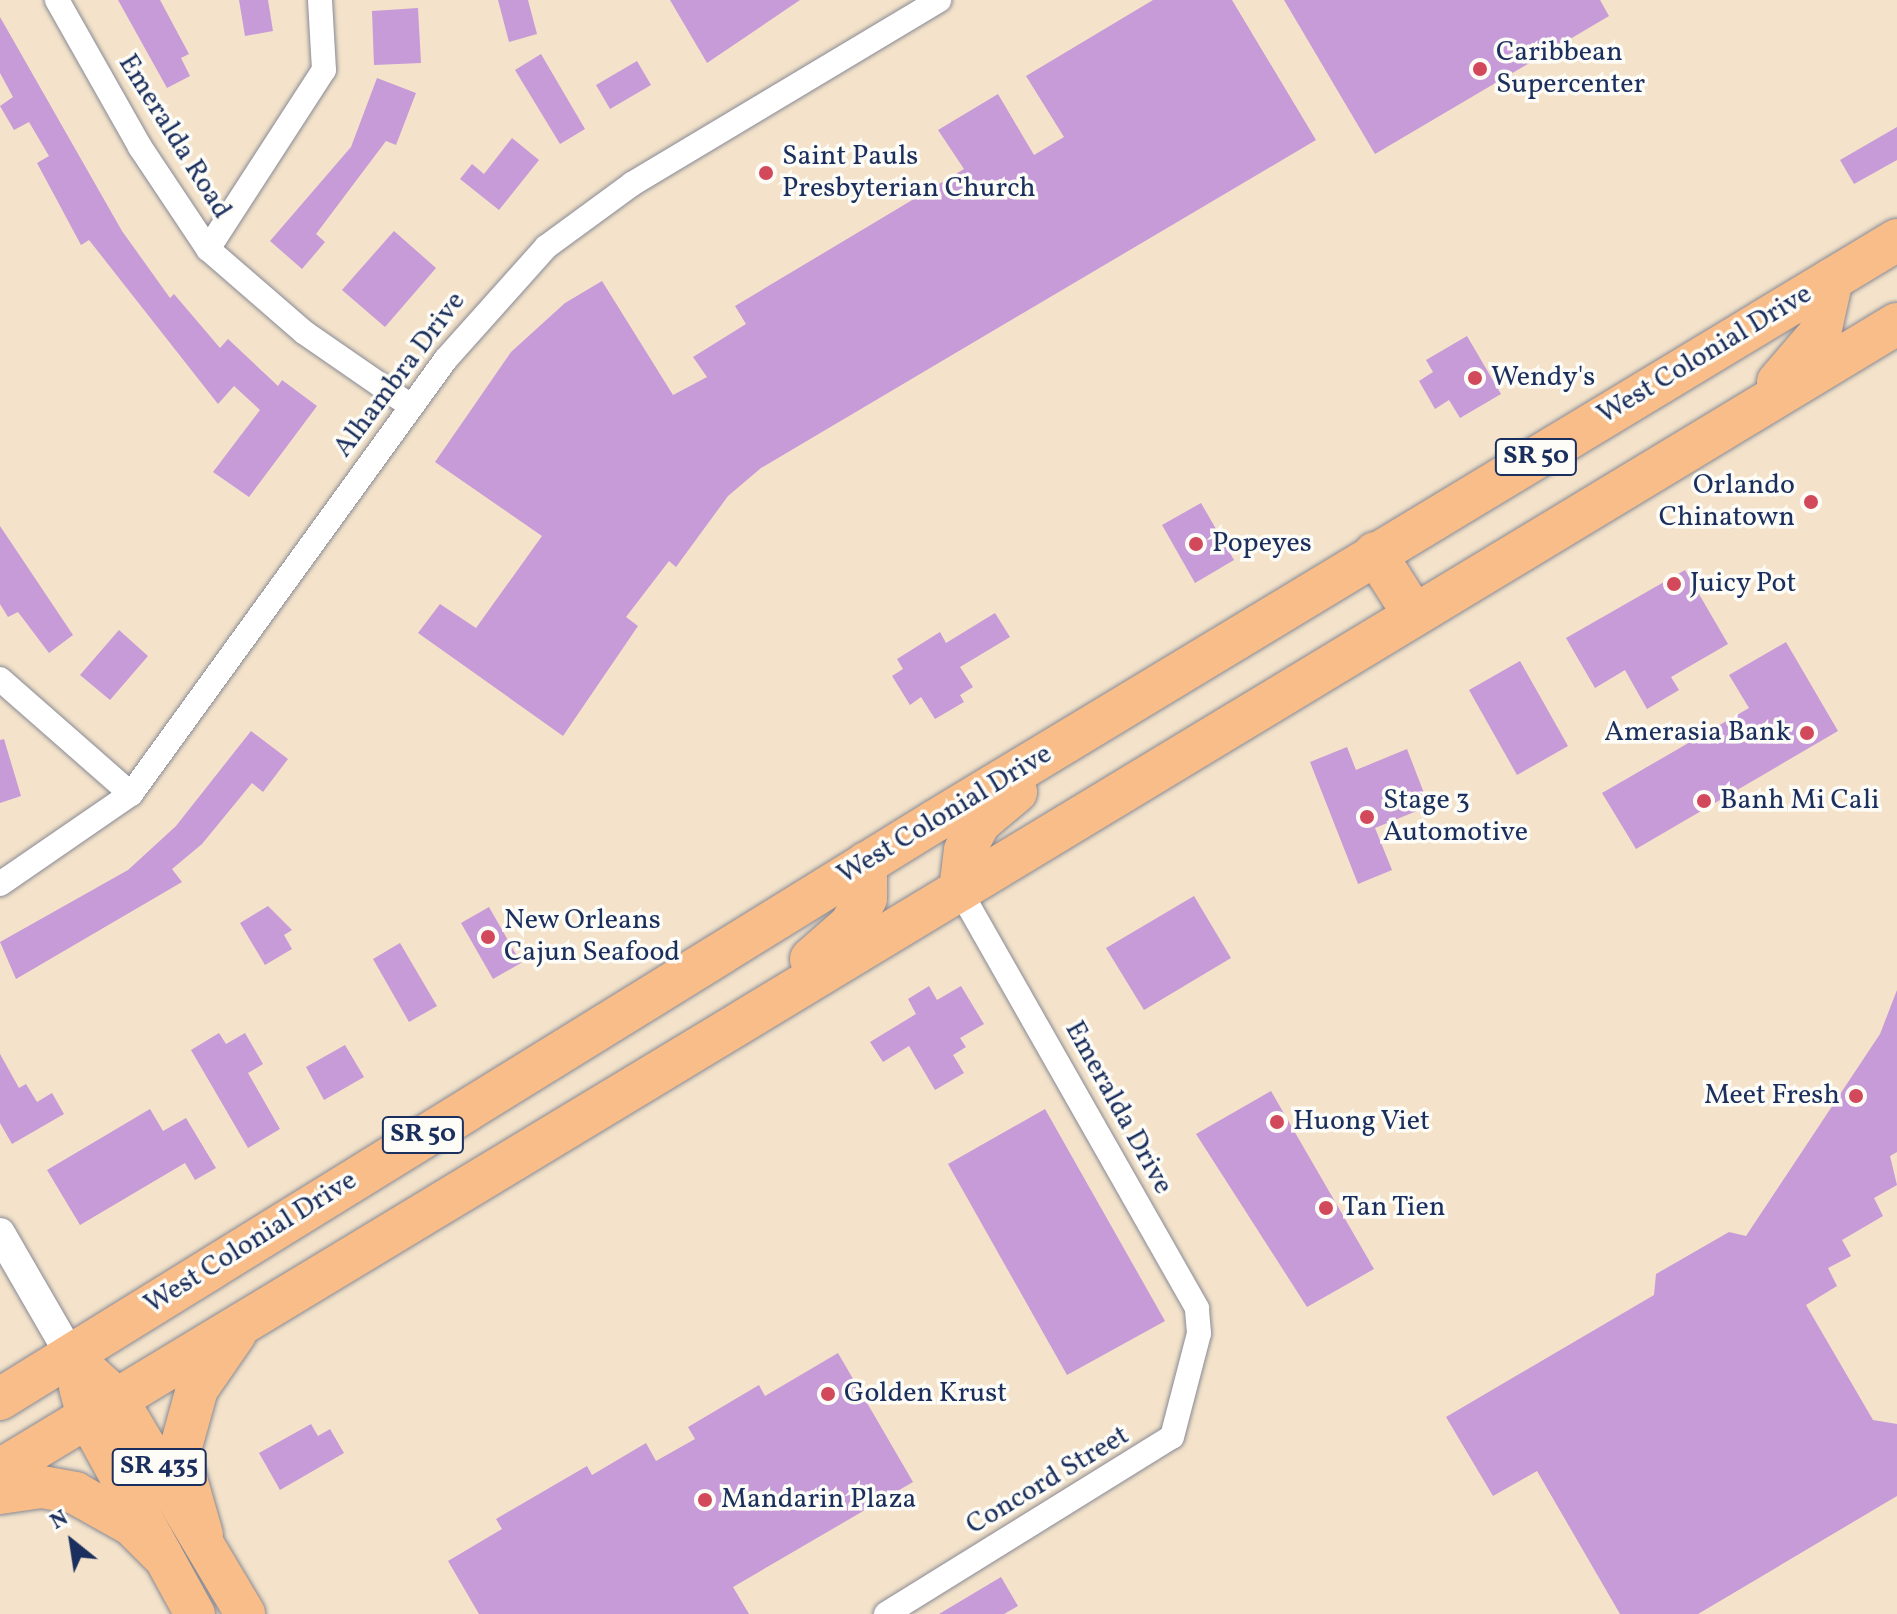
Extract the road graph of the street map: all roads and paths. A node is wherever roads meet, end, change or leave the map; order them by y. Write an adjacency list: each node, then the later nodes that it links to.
1 (57, 0): 5 (street, Emeralda Road)
2 (320, 0): 5 (street)
3 (939, 0): 8 (street, Alhambra Drive)
4 (1897, 240): 6 (highway, West Colonial Drive / SR 50)
5 (208, 249): 8 (street, Emeralda Road)
6 (1832, 279): 9 (highway); 10 (highway, West Colonial Drive / SR 50)
7 (1897, 324): 9 (highway, SR 50)
8 (411, 406): 14 (street, Alhambra Drive)
9 (1729, 425): 11 (highway, SR 50)
10 (1375, 553): 11 (highway); 13 (highway, West Colonial Drive / SR 50)
11 (1413, 613): 17 (highway, SR 50)
12 (0, 679): 14 (street)
13 (1100, 721): 15 (highway, West Colonial Drive / SR 50); 17 (highway)
14 (131, 794): 16 (street, Alhambra Drive)
15 (866, 863): 18 (highway); 21 (highway, West Colonial Drive / SR 50)
16 (0, 884)
17 (960, 890): 18 (highway, SR 50); 22 (street, Emeralda Drive)
18 (726, 1033): 20 (highway, SR 50)
19 (0, 1233): 21 (street)
20 (244, 1321): 24 (highway, SR 50); 27 (highway)
21 (71, 1356): 23 (highway, West Colonial Drive / SR 50); 24 (main road, SR 435)
22 (1194, 1362): 31 (street, Concord Street)
23 (0, 1399)
24 (102, 1407): 25 (highway, SR 50); 27 (main road, SR 435); 28 (main road, SR 435)
25 (0, 1470)
26 (0, 1493): 28 (highway)
27 (202, 1535): 30 (main road, SR 435)
28 (161, 1554): 29 (main road, SR 435)
29 (195, 1614)
30 (245, 1614)
31 (886, 1614)

